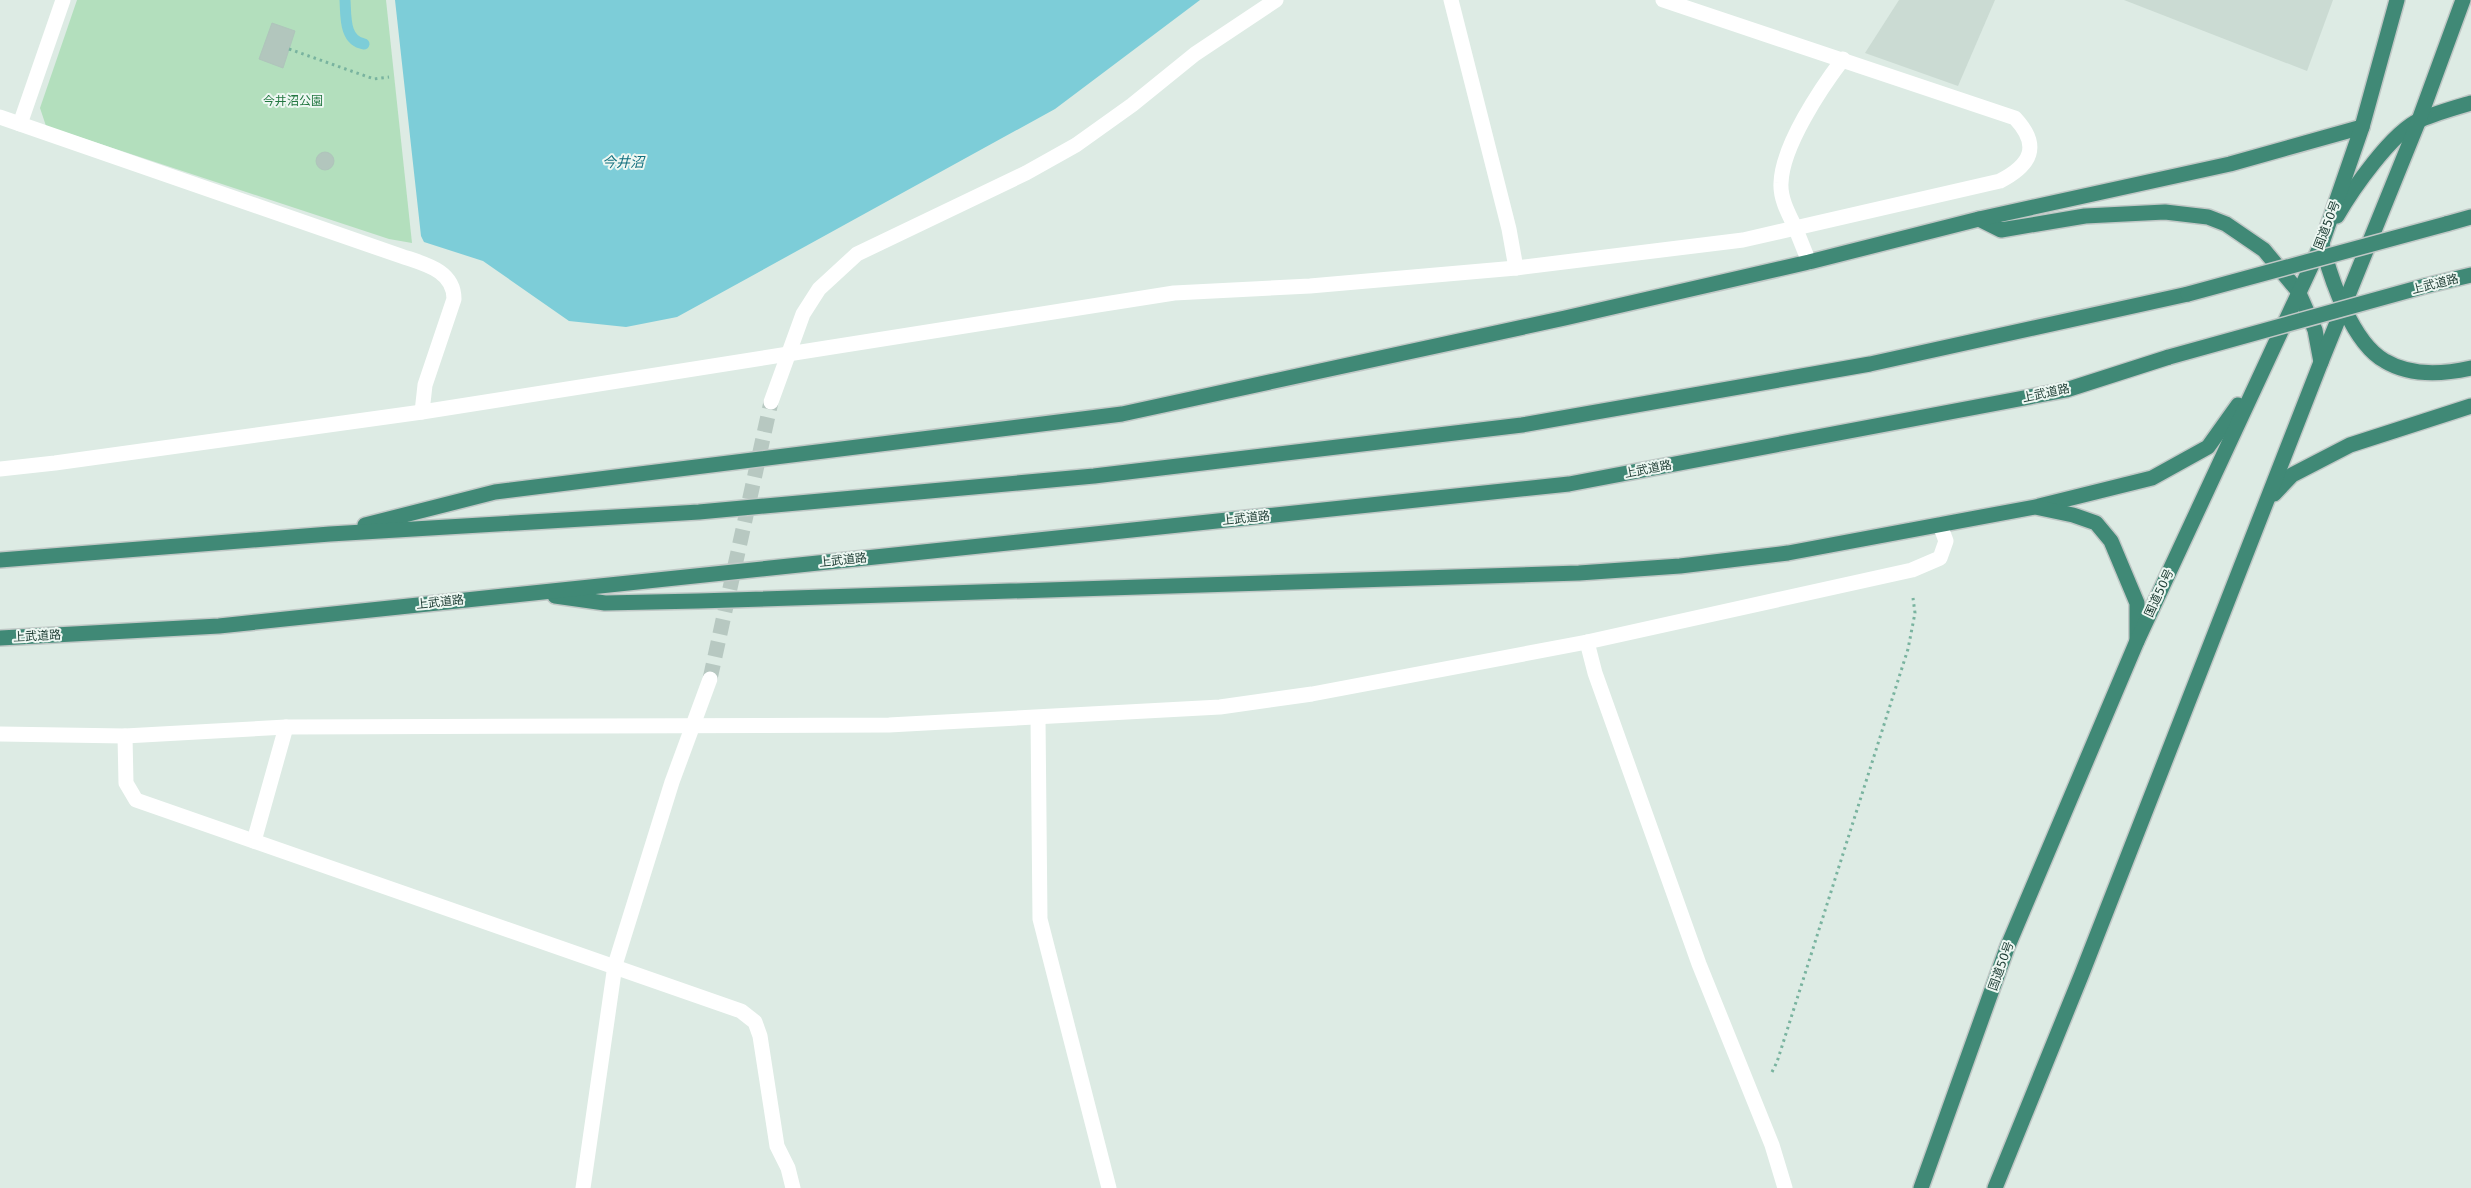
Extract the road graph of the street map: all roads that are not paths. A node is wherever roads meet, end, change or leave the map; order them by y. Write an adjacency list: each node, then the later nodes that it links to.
1 (63, 0): 11 (street)
2 (1276, 0): 22 (street)
3 (1451, 0): 18 (street)
4 (1664, 0): 7 (street)
5 (2397, 0): 12 (highway, 国道50号)
6 (2463, 0): 10 (highway)
7 (1843, 59): 15 (street); 15 (street)
8 (2471, 103): 10 (highway)
9 (0, 117): 11 (street)
10 (2419, 120): 16 (highway); 21 (highway)
11 (20, 124): 28 (street)
12 (2362, 127): 14 (highway); 16 (highway, 国道50号)
13 (2471, 217): 33 (highway, bridge)
14 (1979, 219): 17 (highway); 20 (highway)
15 (1795, 227): 17 (street); 18 (street)
16 (2322, 243): 20 (highway, 国道50号); 21 (highway)
17 (1809, 262): 33 (highway)
18 (1516, 268): 22 (street)
19 (2471, 275): 35 (highway, 上武道路, bridge)
20 (2298, 290): 23 (highway); 25 (highway, 国道50号)
21 (2344, 309): 23 (highway); 24 (highway)
22 (788, 352): 26 (street); 28 (street)
23 (2321, 362): 30 (highway)
24 (2471, 368)
25 (2258, 378): 31 (highway); 37 (highway, 国道50号)
26 (771, 402)
27 (2471, 406): 30 (highway)
28 (422, 412): 29 (street)
29 (0, 469)
30 (2269, 498): 52 (highway)
31 (2035, 507): 32 (highway); 37 (highway)
32 (1940, 525): 35 (highway); 38 (street)
33 (330, 534): 34 (highway)
34 (0, 560)
35 (533, 593): 36 (highway, 上武道路)
36 (0, 638)
37 (2137, 641): 51 (highway, 国道50号)
38 (1586, 642): 40 (street); 50 (street)
39 (710, 679): 41 (street)
40 (1038, 718): 41 (street); 49 (street)
41 (692, 726): 42 (street); 46 (street)
42 (286, 728): 44 (street); 45 (street)
43 (0, 734): 44 (street)
44 (125, 736): 45 (street)
45 (254, 841): 46 (street)
46 (615, 965): 47 (street); 48 (street)
47 (583, 1188)
48 (793, 1188)
49 (1109, 1188)
50 (1785, 1188)
51 (1920, 1188)
52 (1995, 1188)

